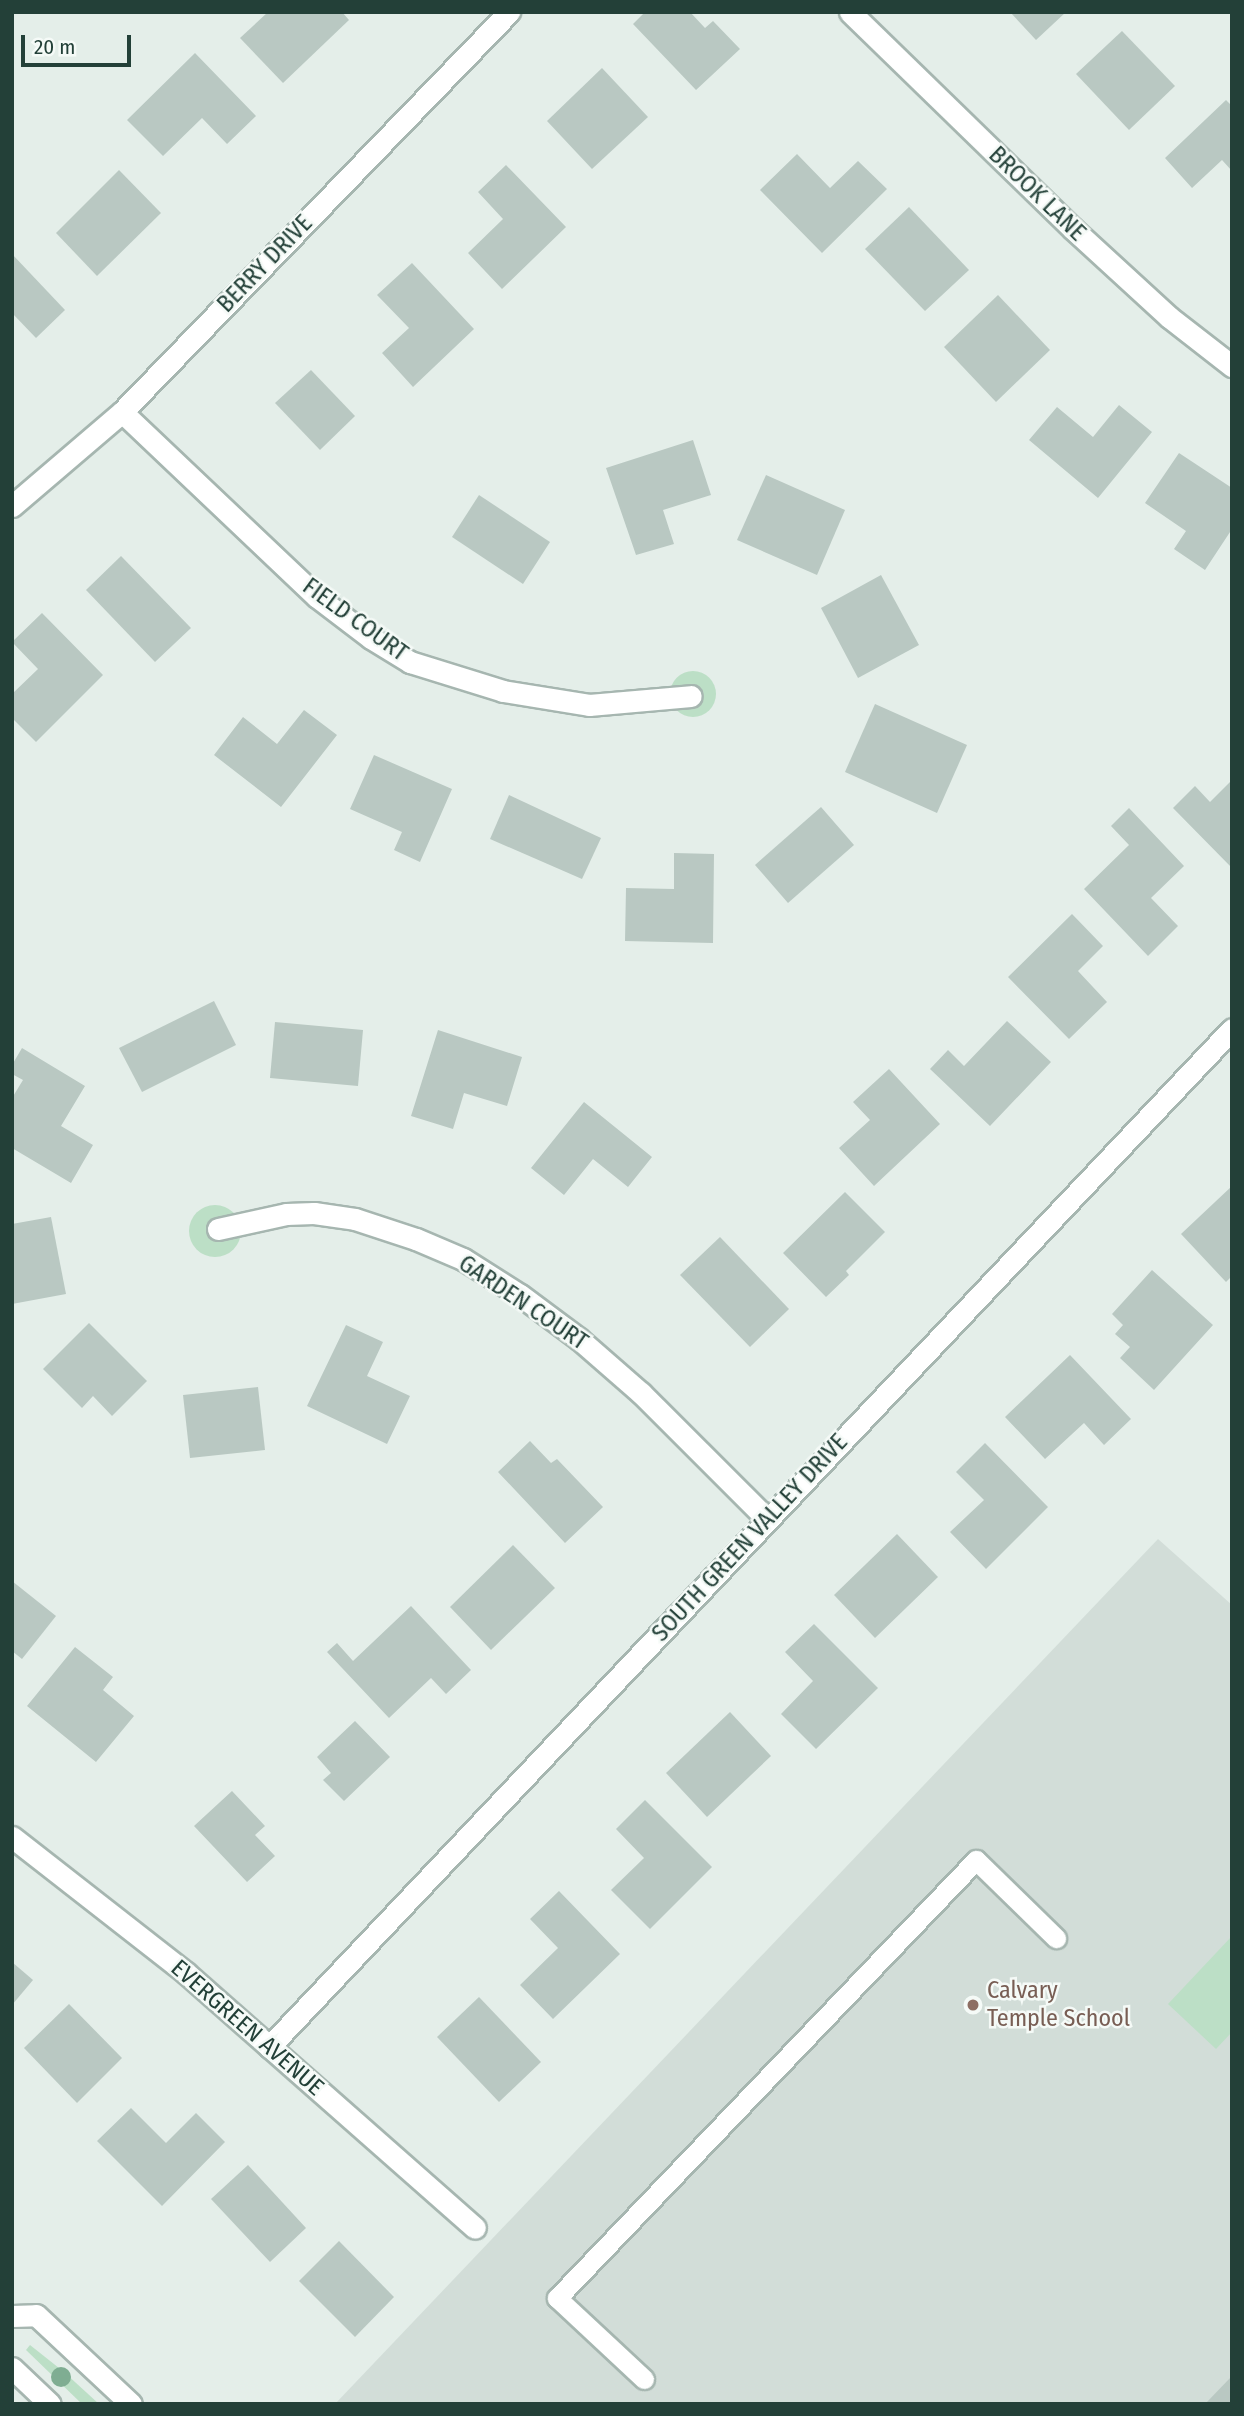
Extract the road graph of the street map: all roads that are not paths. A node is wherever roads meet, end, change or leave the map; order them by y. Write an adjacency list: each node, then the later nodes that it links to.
1 (509, 12): 4 (street, BERRY DRIVE)
2 (850, 12): 3 (street, BROOK LANE)
3 (1232, 366)
4 (122, 412): 5 (street, BERRY DRIVE); 6 (street, FIELD COURT)
5 (12, 506)
6 (691, 696)
7 (1232, 1029): 9 (street, SOUTH GREEN VALLEY DRIVE)
8 (218, 1229): 9 (street, GARDEN COURT)
9 (768, 1520): 12 (street, SOUTH GREEN VALLEY DRIVE)
10 (12, 1837): 12 (street, EVERGREEN AVENUE)
11 (1056, 1938): 16 (lane)
12 (269, 2046): 13 (street, EVERGREEN AVENUE)
13 (475, 2228)
14 (12, 2316): 18 (street)
15 (12, 2368): 17 (street)
16 (643, 2379)
17 (50, 2404)
18 (131, 2404)

